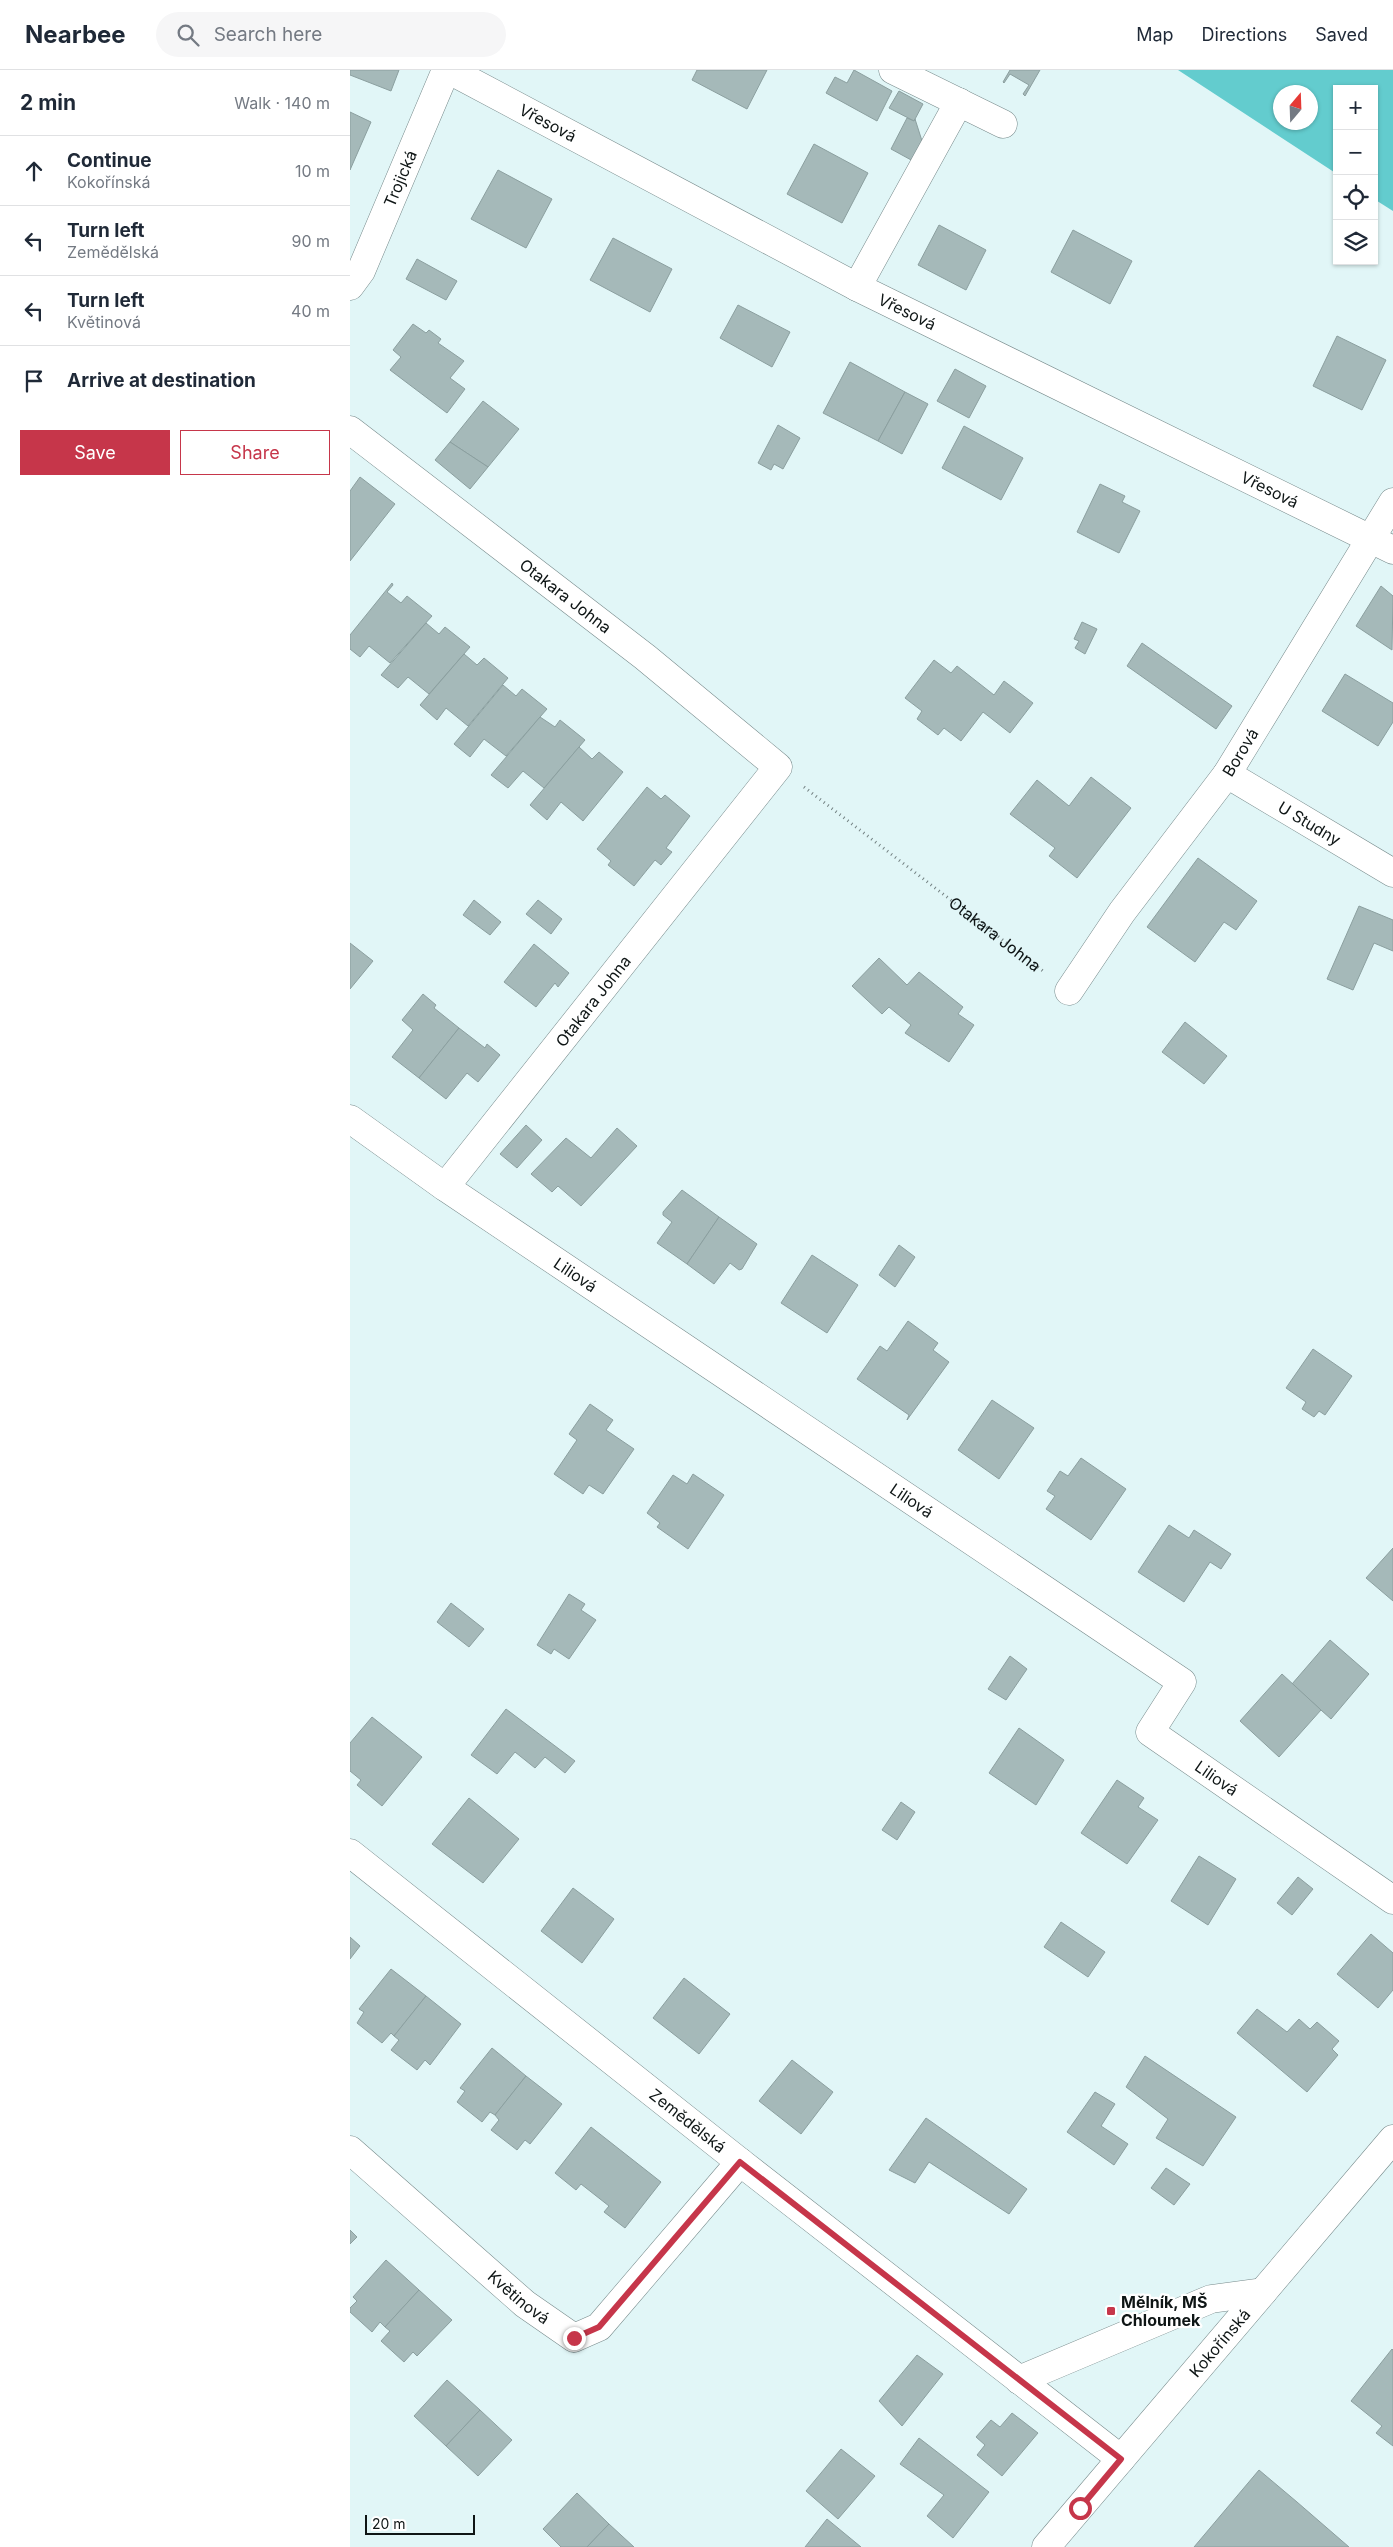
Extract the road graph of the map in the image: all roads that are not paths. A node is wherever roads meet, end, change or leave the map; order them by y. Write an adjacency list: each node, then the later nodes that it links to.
1 (448, 70): 5 (street, Trojická); 6 (street, Vřesová)
2 (893, 70): 3 (street)
3 (959, 102): 4 (street); 6 (street)
4 (1003, 124)
5 (350, 286)
6 (857, 287): 9 (street, Vřesová)
7 (350, 430): 14 (street, Otakara Johna)
8 (1393, 502): 9 (street, Borová)
9 (1382, 545): 10 (street, Borová)
10 (1227, 774): 11 (street, U Studny); 12 (street, Borová)
11 (1393, 873)
12 (1069, 991)
13 (350, 1119): 14 (street, Liliová)
14 (445, 1187): 16 (street, Liliová)
15 (350, 1854): 19 (street, Zemědělská)
16 (1393, 1900)
17 (1393, 2139): 20 (street, Kokořínská)
18 (350, 2150): 19 (street, Květinová)
19 (740, 2162): 21 (street, Zemědělská)
20 (1263, 2292): 21 (street); 22 (street, Kokořínská)
21 (1019, 2380): 22 (street, Zemědělská)
22 (1121, 2459): 23 (street, Kokořínská)
23 (1046, 2547)

